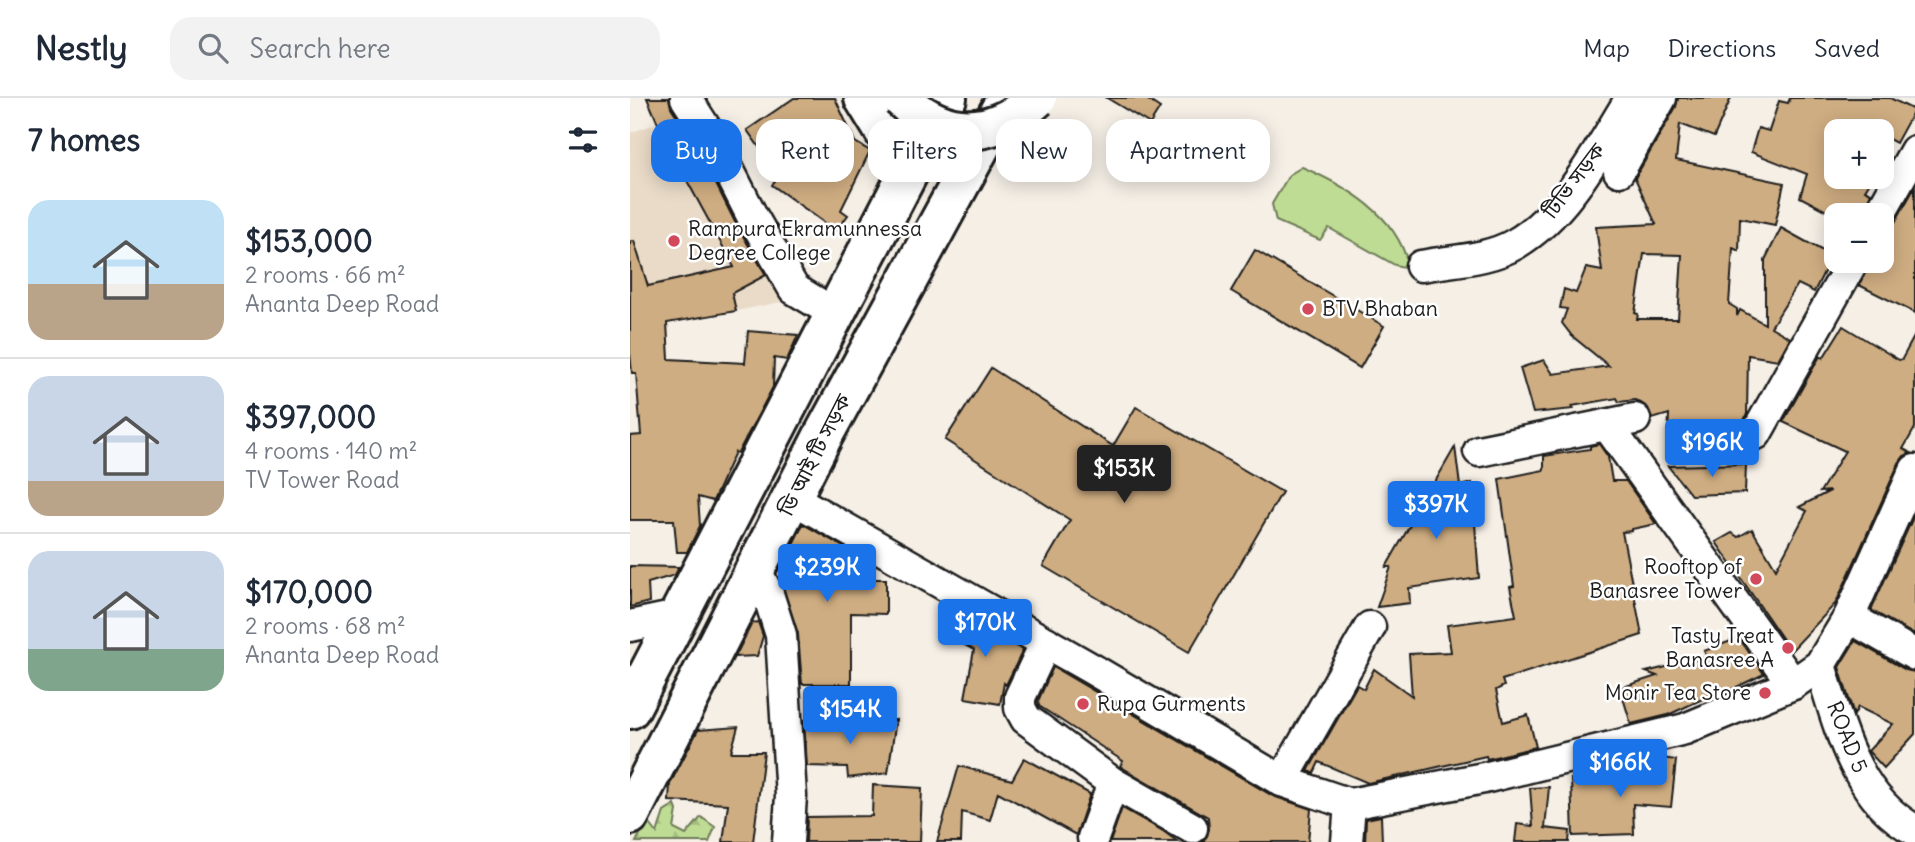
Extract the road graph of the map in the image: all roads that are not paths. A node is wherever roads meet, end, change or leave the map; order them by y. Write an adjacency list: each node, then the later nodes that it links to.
1 (685, 98): 17 (street)
2 (864, 98): 9 (main road)
3 (901, 98): 6 (main road, bridge)
4 (947, 98): 10 (main road)
5 (1006, 98): 21 (main road, ডি আই টি সড়ক)
6 (1037, 98)
7 (1631, 98): 15 (street, টিভি সড়ক)
8 (1661, 98): 12 (street)
9 (875, 119)
10 (936, 119)
11 (1915, 151): 14 (street)
12 (1619, 171)
13 (902, 182): 17 (main road)
14 (1886, 203)
15 (1421, 266)
16 (1846, 273): 18 (street)
17 (834, 313): 23 (main road)
18 (1756, 434)
19 (1479, 451): 30 (street)
20 (1913, 476): 24 (street)
21 (792, 498): 22 (main road, ডি আই টি সড়ক); 27 (street)
22 (756, 570): 35 (main road, ডি আই টি সড়ক); 39 (street)
23 (678, 616): 25 (street); 31 (main road)
24 (1849, 618): 28 (street); 29 (street)
25 (630, 626)
26 (1370, 627): 32 (street)
27 (1046, 642): 32 (street); 33 (street)
28 (1915, 655)
29 (1820, 665): 30 (street); 37 (street, ROAD 5)
30 (1793, 684): 34 (street)
31 (630, 709)
32 (1282, 781): 34 (street)
33 (1113, 783): 36 (street); 38 (street)
34 (1350, 804): 40 (street)
35 (630, 815)
36 (1192, 828)
37 (1902, 834)
38 (1093, 838)
39 (788, 842)
40 (1347, 842)

